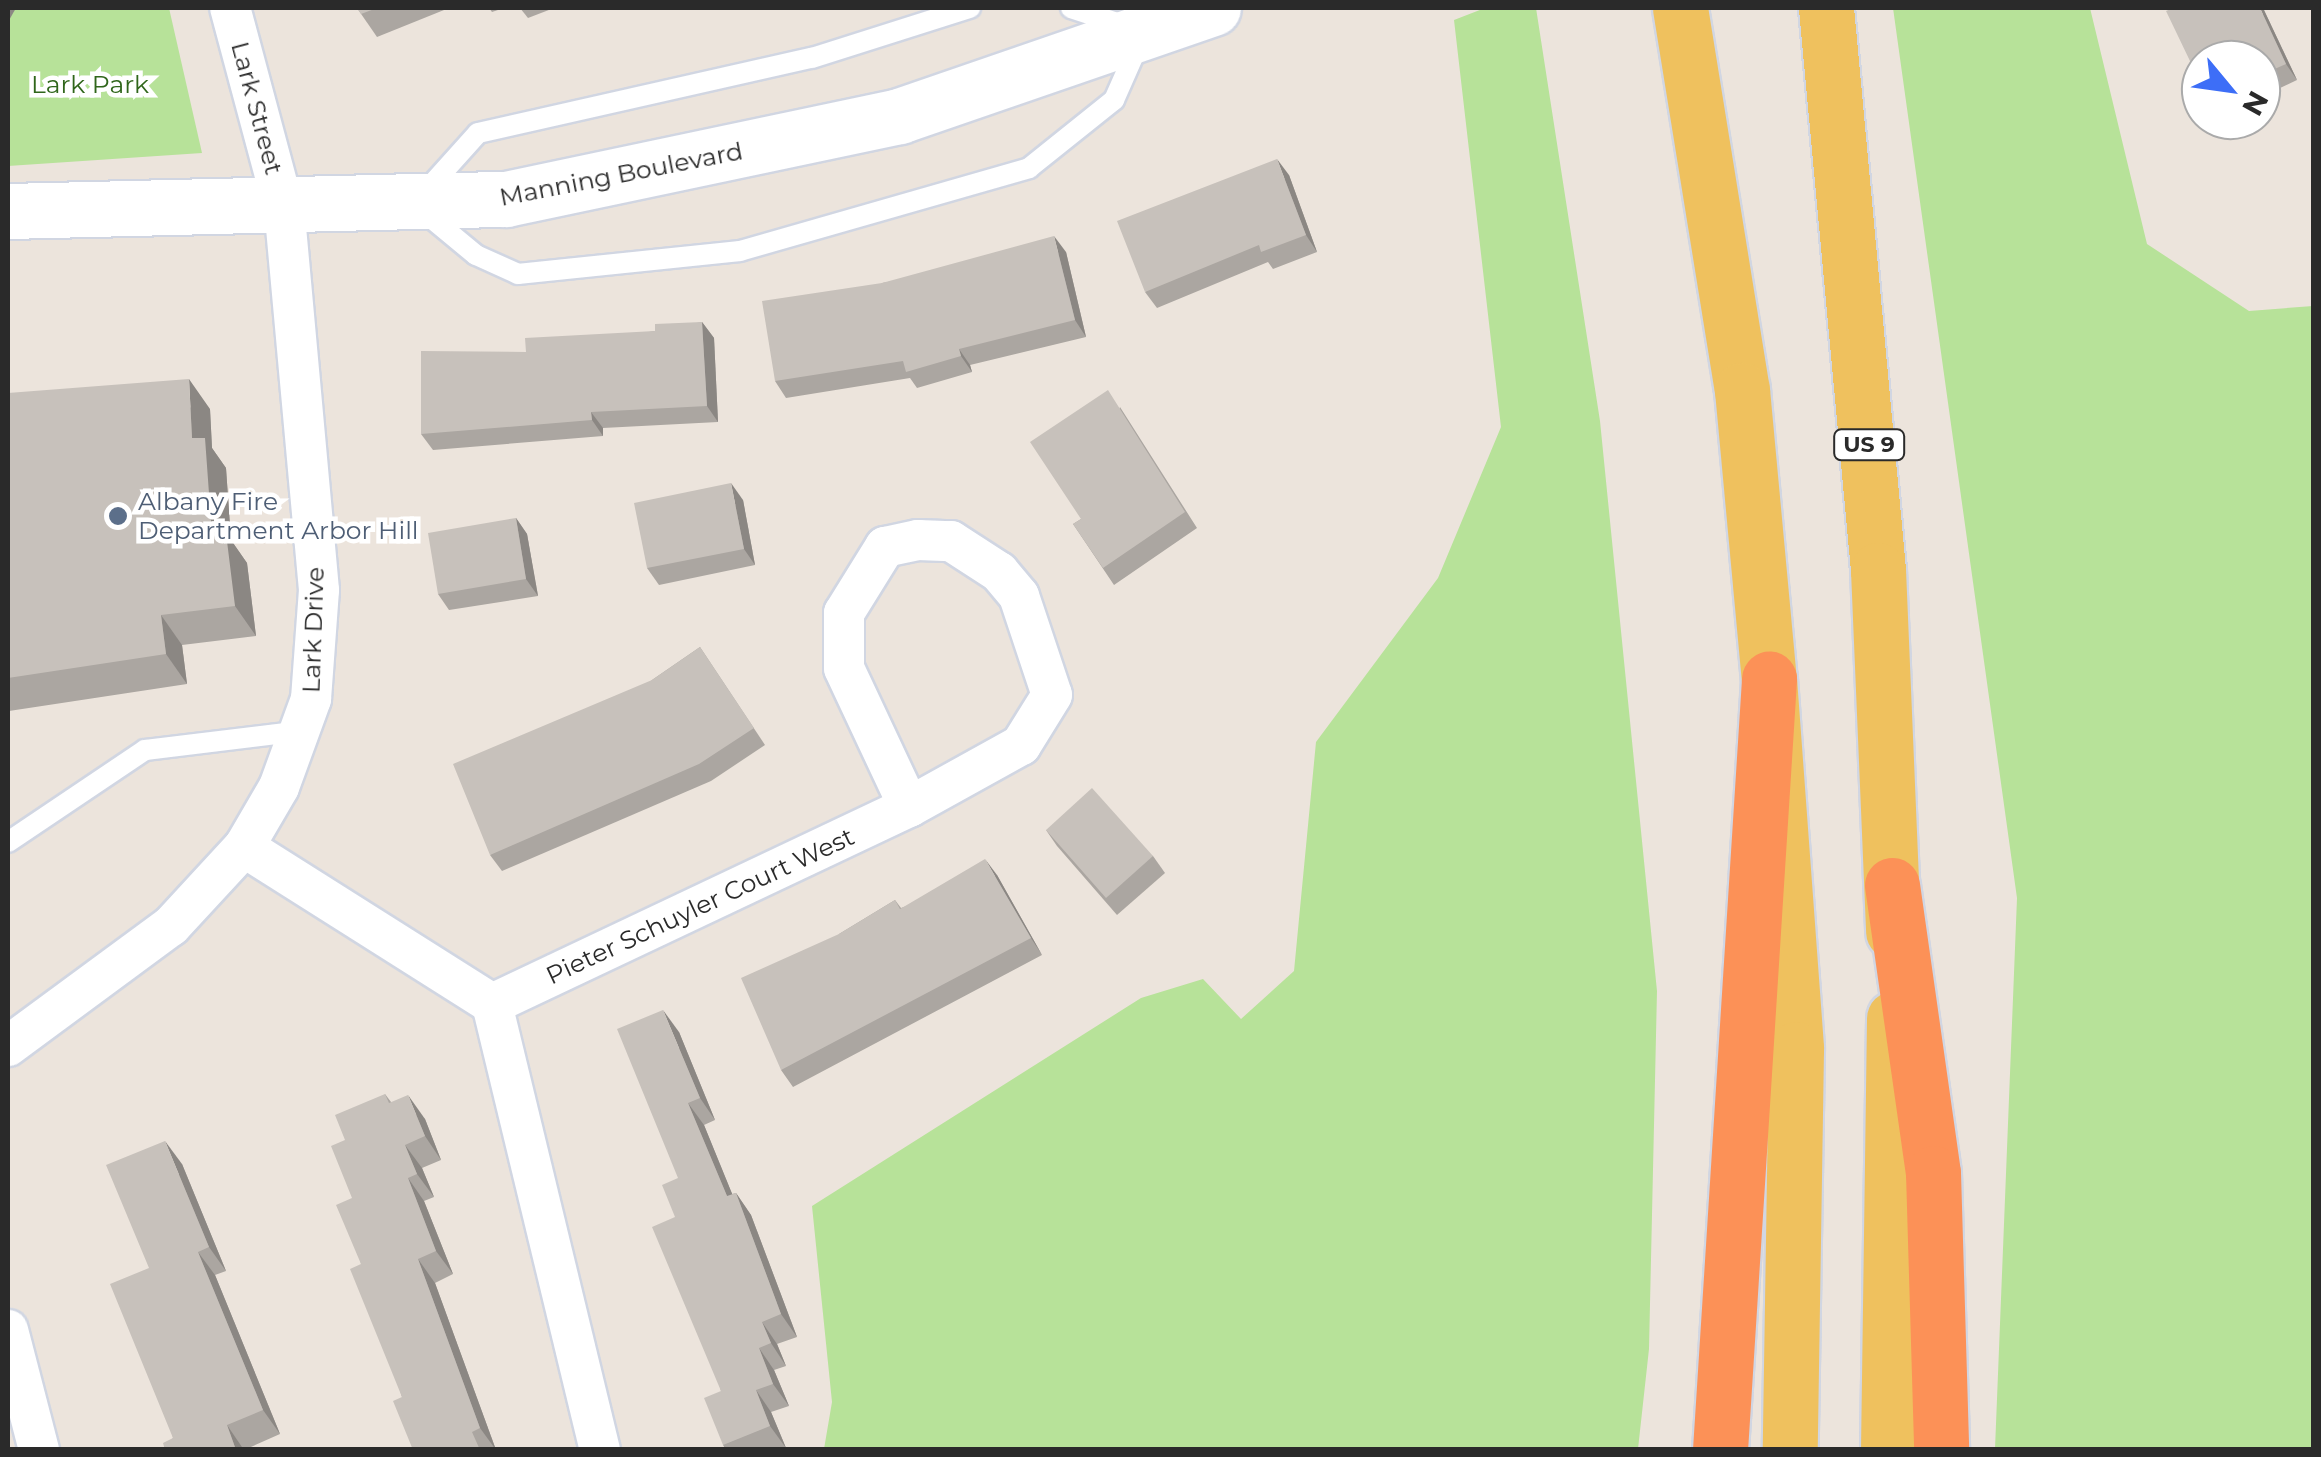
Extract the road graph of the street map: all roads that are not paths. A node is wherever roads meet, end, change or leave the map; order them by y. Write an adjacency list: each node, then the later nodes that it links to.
1 (230, 8): 9 (street, Lark Street)
2 (970, 8): 8 (lane)
3 (1071, 8): 7 (lane)
4 (1212, 8): 7 (street, Manning Boulevard)
5 (1680, 8): 11 (main road)
6 (1826, 8): 16 (main road, US 9 / US 9)
7 (1144, 32): 8 (street, Manning Boulevard); 8 (lane)
8 (414, 204): 9 (street, Manning Boulevard)
9 (284, 209): 10 (street, Manning Boulevard); 12 (street, Lark Drive)
10 (8, 212)
11 (1769, 679): 22 (highway); 23 (main road)
12 (301, 731): 14 (lane); 15 (street, Lark Drive)
13 (909, 807): 13 (street, Pieter Schuyler Court West); 17 (street, Pieter Schuyler Court West)
14 (8, 842)
15 (244, 848): 17 (street); 18 (street, Lark Drive)
16 (1892, 885): 24 (main road, US 9); 25 (highway)
17 (492, 1004): 21 (street)
18 (8, 1046)
19 (8, 1330): 20 (street)
20 (39, 1450)
21 (600, 1450)
22 (1720, 1450)
23 (1790, 1450)
24 (1888, 1450)
25 (1940, 1450)

